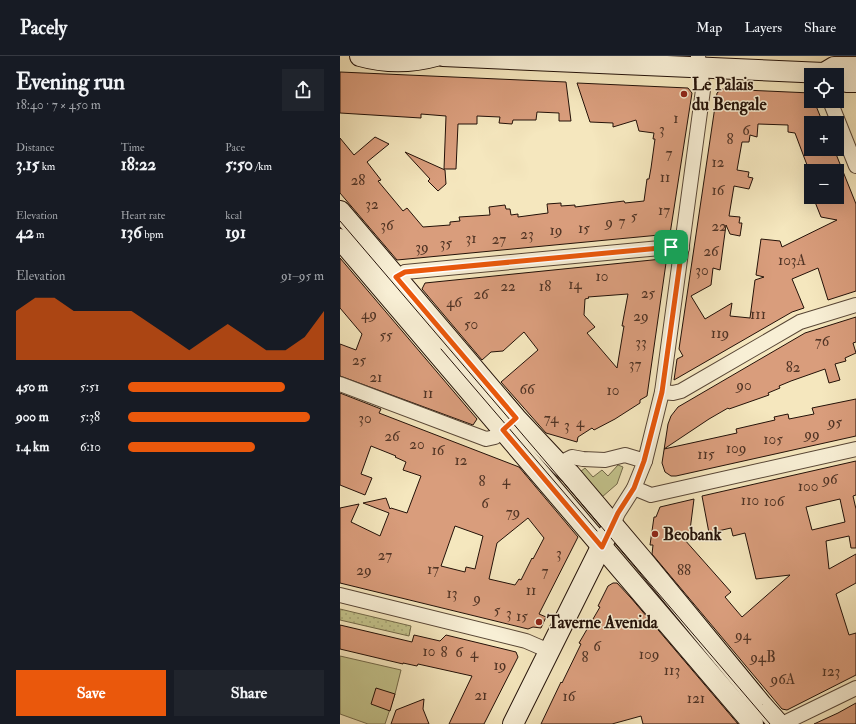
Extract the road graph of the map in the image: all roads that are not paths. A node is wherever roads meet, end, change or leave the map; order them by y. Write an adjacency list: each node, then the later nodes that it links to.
1 (360, 56): 2 (street)
2 (436, 56)
3 (443, 56): 4 (street)
4 (699, 62): 7 (street); 14 (street)
5 (856, 67): 6 (street)
6 (833, 68)
7 (804, 73)
8 (844, 81): 9 (street)
9 (856, 82)
10 (833, 108): 11 (street)
11 (856, 166)
12 (340, 211): 15 (street)
13 (340, 239): 15 (street)
14 (682, 248): 15 (street); 18 (street)
15 (388, 282): 19 (street)
16 (856, 304): 18 (street)
17 (340, 384): 19 (street)
18 (662, 392): 21 (street)
19 (510, 424): 22 (street); 25 (street)
20 (856, 449): 23 (street)
21 (644, 461): 22 (street); 23 (street)
22 (560, 465): 24 (street)
23 (634, 488): 24 (street)
24 (613, 524): 25 (street); 31 (street)
25 (602, 547): 27 (street); 30 (street)
26 (340, 595): 27 (street)
27 (549, 651): 29 (street)
28 (856, 688): 31 (street)
29 (513, 724)
30 (752, 724)
31 (781, 724)

